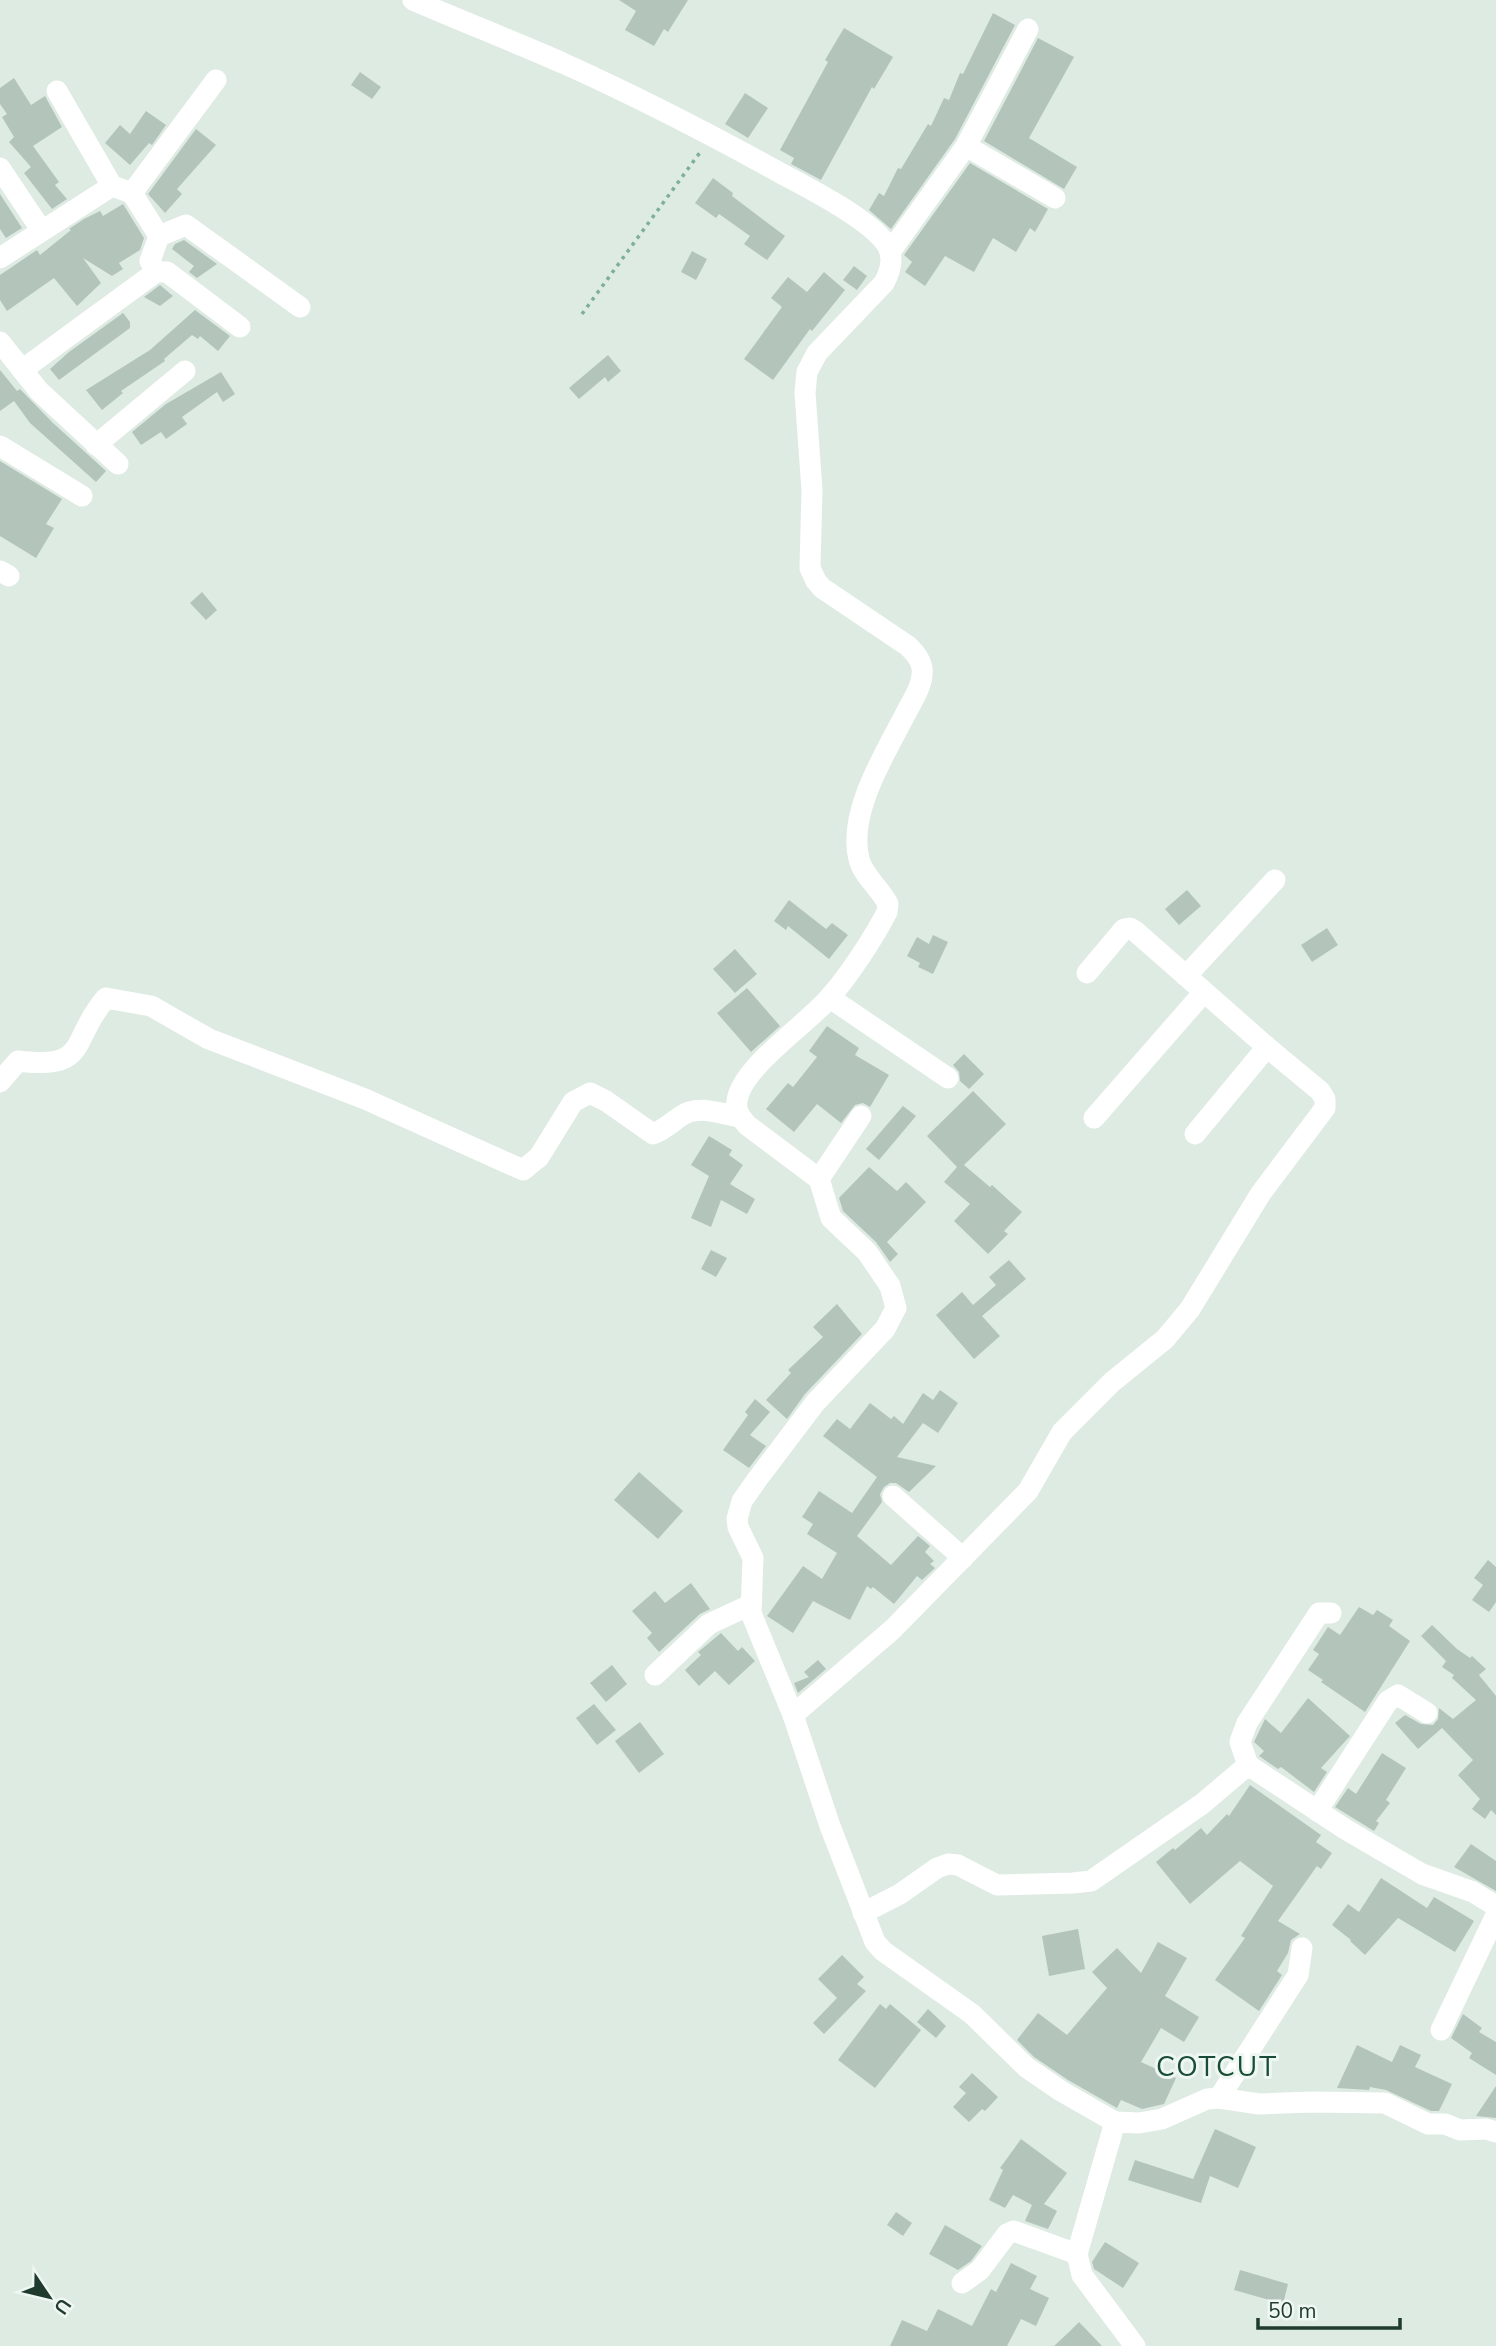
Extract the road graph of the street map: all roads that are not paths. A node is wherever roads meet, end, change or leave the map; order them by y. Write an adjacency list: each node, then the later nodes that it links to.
1 (413, 0): 11 (street)
2 (1028, 29): 5 (street)
3 (216, 80): 7 (street)
4 (57, 91): 7 (street)
5 (966, 146): 8 (street); 11 (street)
6 (0, 168): 9 (street)
7 (122, 190): 9 (street); 10 (street)
8 (1055, 198)
9 (43, 231): 12 (street)
10 (159, 236): 13 (street); 14 (street)
11 (890, 252): 27 (street)
12 (0, 258)
13 (156, 272): 15 (street); 17 (street)
14 (300, 307)
15 (240, 327)
16 (0, 342): 17 (street)
17 (22, 370): 19 (street)
18 (185, 371): 19 (street)
19 (96, 445): 21 (street)
20 (0, 446): 22 (street)
21 (118, 464)
22 (82, 496)
23 (1275, 880): 25 (street)
24 (1087, 973): 25 (street)
25 (1186, 976): 26 (street)
26 (1204, 992): 28 (street); 33 (street)
27 (830, 998): 29 (street); 32 (street)
28 (1266, 1048): 34 (street); 37 (street)
29 (947, 1078)
30 (0, 1082): 32 (street)
31 (861, 1116): 35 (street)
32 (740, 1117): 35 (street)
33 (1094, 1118)
34 (1195, 1134)
35 (819, 1179): 38 (street)
36 (893, 1496): 37 (street)
37 (963, 1558): 42 (street)
38 (750, 1605): 40 (street); 42 (street)
39 (1331, 1613): 43 (street)
40 (654, 1675)
41 (1427, 1713): 44 (street)
42 (793, 1715): 46 (street)
43 (1248, 1765): 44 (street); 46 (street)
44 (1317, 1811): 45 (street)
45 (1496, 1906)
46 (863, 1913): 51 (street)
47 (1496, 1915): 49 (street)
48 (1301, 1948): 50 (street)
49 (1441, 2030)
50 (1219, 2098): 51 (street); 52 (street)
51 (1115, 2122): 53 (street)
52 (1496, 2132)
53 (1077, 2254): 54 (street); 55 (street)
54 (962, 2283)
55 (1135, 2346)

